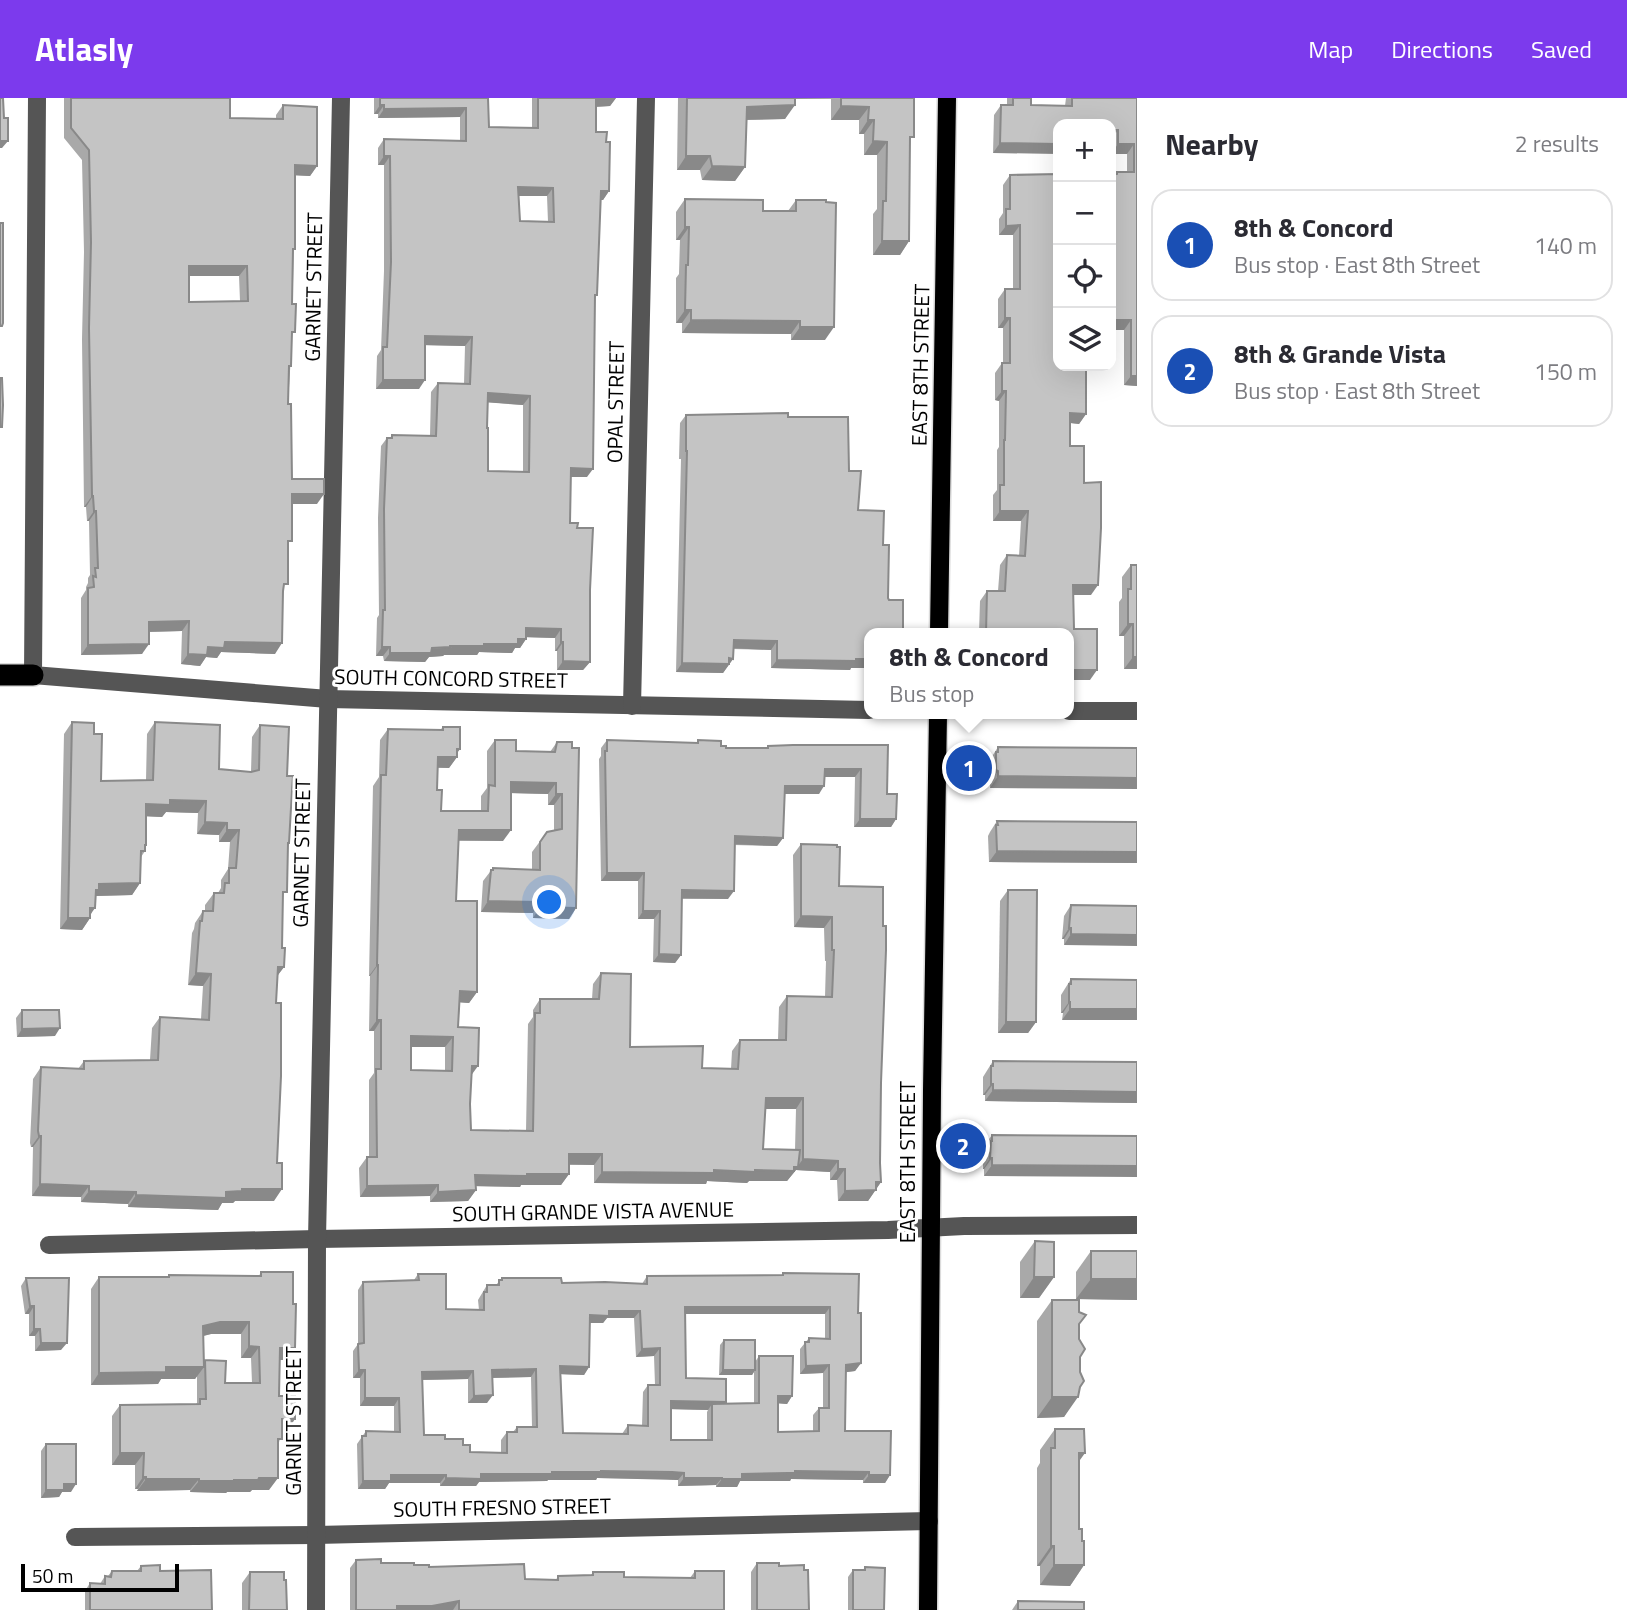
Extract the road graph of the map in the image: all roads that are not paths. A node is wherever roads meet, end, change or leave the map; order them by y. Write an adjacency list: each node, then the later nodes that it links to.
1 (37, 98): 7 (street)
2 (341, 98): 8 (street, GARNET STREET)
3 (646, 98): 9 (street, OPAL STREET)
4 (947, 98): 5 (main road, EAST 8TH STREET)
5 (939, 628)
6 (0, 675): 7 (highway)
7 (33, 675): 8 (street, SOUTH CONCORD STREET)
8 (328, 699): 9 (street, SOUTH CONCORD STREET); 16 (street, GARNET STREET)
9 (632, 706): 10 (street, SOUTH CONCORD STREET)
10 (864, 710)
11 (1074, 711): 12 (street)
12 (1137, 711)
13 (938, 719): 15 (main road, EAST 8TH STREET)
14 (1137, 1225): 15 (street, SOUTH GRANDE VISTA AVENUE)
15 (930, 1227): 16 (street, SOUTH GRANDE VISTA AVENUE); 18 (main road, EAST 8TH STREET)
16 (317, 1239): 17 (street, SOUTH GRANDE VISTA AVENUE); 19 (street, GARNET STREET)
17 (49, 1245)
18 (929, 1521): 19 (street, SOUTH FRESNO STREET); 22 (main road, EAST 8TH STREET)
19 (316, 1535): 20 (street, SOUTH FRESNO STREET); 21 (street, GARNET STREET)
20 (75, 1537)
21 (316, 1610)
22 (928, 1610)

